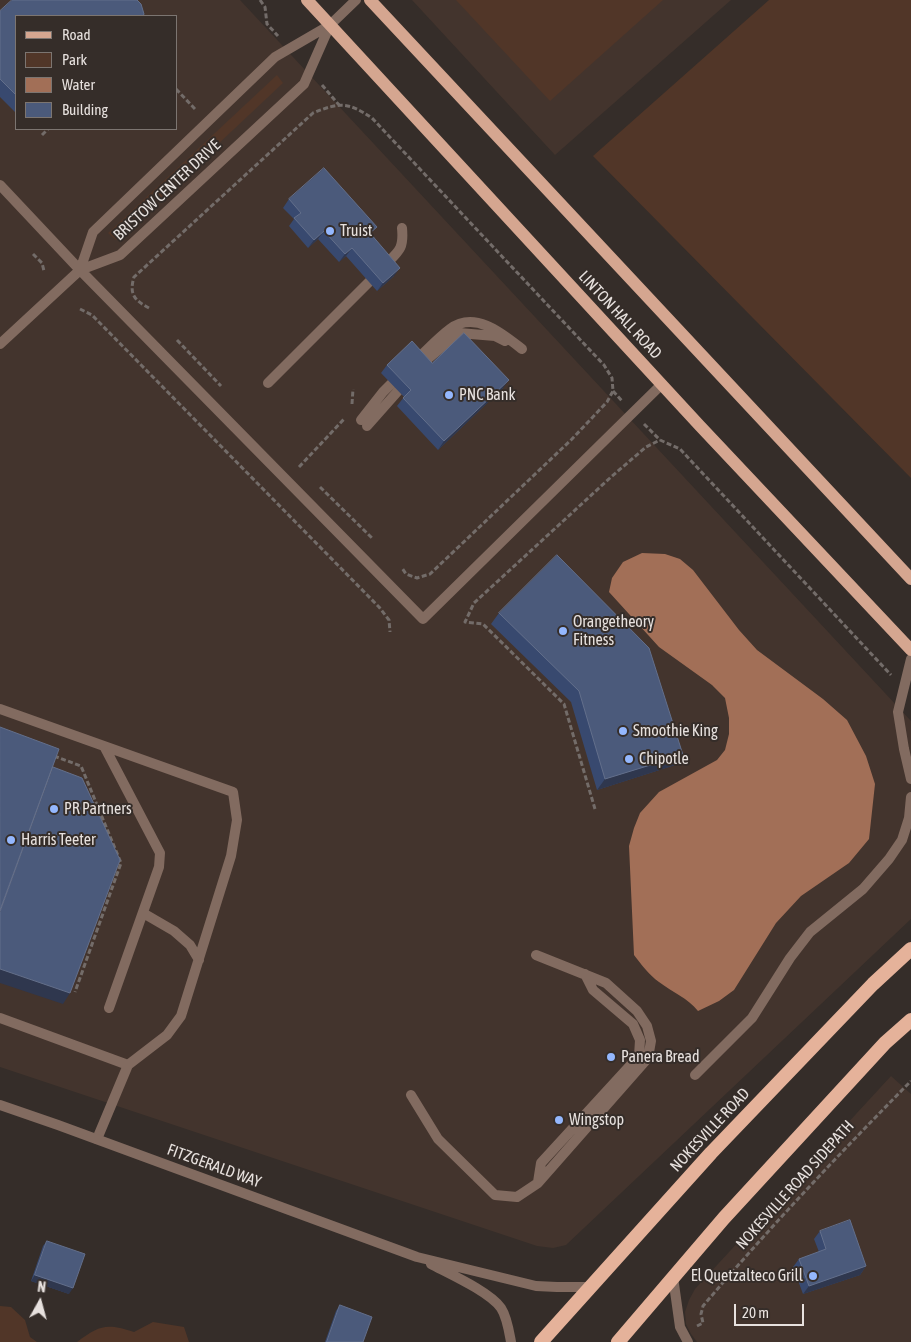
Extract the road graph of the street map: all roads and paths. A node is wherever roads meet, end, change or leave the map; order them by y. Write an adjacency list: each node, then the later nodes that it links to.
1 (260, 0): 5 (path)
2 (307, 0): 6 (main road, LINTON HALL ROAD)
3 (356, 0): 6 (street, BRISTOW CENTER DRIVE)
4 (370, 0): 32 (main road, LINTON HALL ROAD)
5 (267, 24)
6 (330, 25): 15 (street, BRISTOW CENTER DRIVE); 15 (street, BRISTOW CENTER DRIVE); 25 (main road, LINTON HALL ROAD)
7 (178, 91): 8 (path)
8 (198, 112)
9 (47, 130): 10 (path)
10 (42, 135)
11 (0, 185): 15 (street)
12 (402, 228): 14 (street)
13 (33, 254): 16 (path)
14 (385, 265)
15 (80, 270): 21 (street); 25 (street)
16 (44, 271)
17 (369, 282): 24 (street)
18 (149, 308): 31 (path)
19 (80, 309): 33 (path)
20 (177, 340): 26 (path)
21 (0, 344)
22 (522, 349): 23 (street)
23 (418, 363)
24 (268, 383)
25 (662, 384): 34 (main road, LINTON HALL ROAD)
26 (221, 386)
27 (395, 388): 29 (street)
28 (353, 389): 30 (path)
29 (364, 423)
30 (299, 466)
31 (402, 568)
32 (911, 579)
33 (390, 632)
34 (911, 650)
35 (911, 659): 36 (street)
36 (904, 689): 40 (street); 42 (path)
37 (0, 709): 38 (street)
38 (104, 746): 43 (street); 46 (street)
39 (54, 756): 47 (path)
40 (911, 779)
41 (911, 797): 52 (street)
42 (595, 809)
43 (143, 913): 46 (street); 48 (street)
44 (911, 948): 59 (highway, NOKESVILLE ROAD)
45 (536, 955): 54 (street)
46 (199, 960): 51 (street)
47 (75, 992)
48 (109, 1008)
49 (0, 1018): 51 (street)
50 (911, 1020): 58 (highway)
51 (128, 1065): 56 (street)
52 (695, 1075)
53 (911, 1081): 60 (path, NOKESVILLE ROAD SIDEPATH)
54 (411, 1095)
55 (0, 1106): 56 (street, FITZGERALD WAY)
56 (97, 1139): 57 (street, FITZGERALD WAY)
57 (417, 1257): 59 (street, FITZGERALD WAY); 61 (street, FITZGERALD WAY)
58 (673, 1277): 63 (highway); 64 (street)
59 (591, 1287): 62 (highway, NOKESVILLE ROAD)
60 (696, 1327)
61 (511, 1342)
62 (541, 1342)
63 (618, 1342)
64 (688, 1342)

